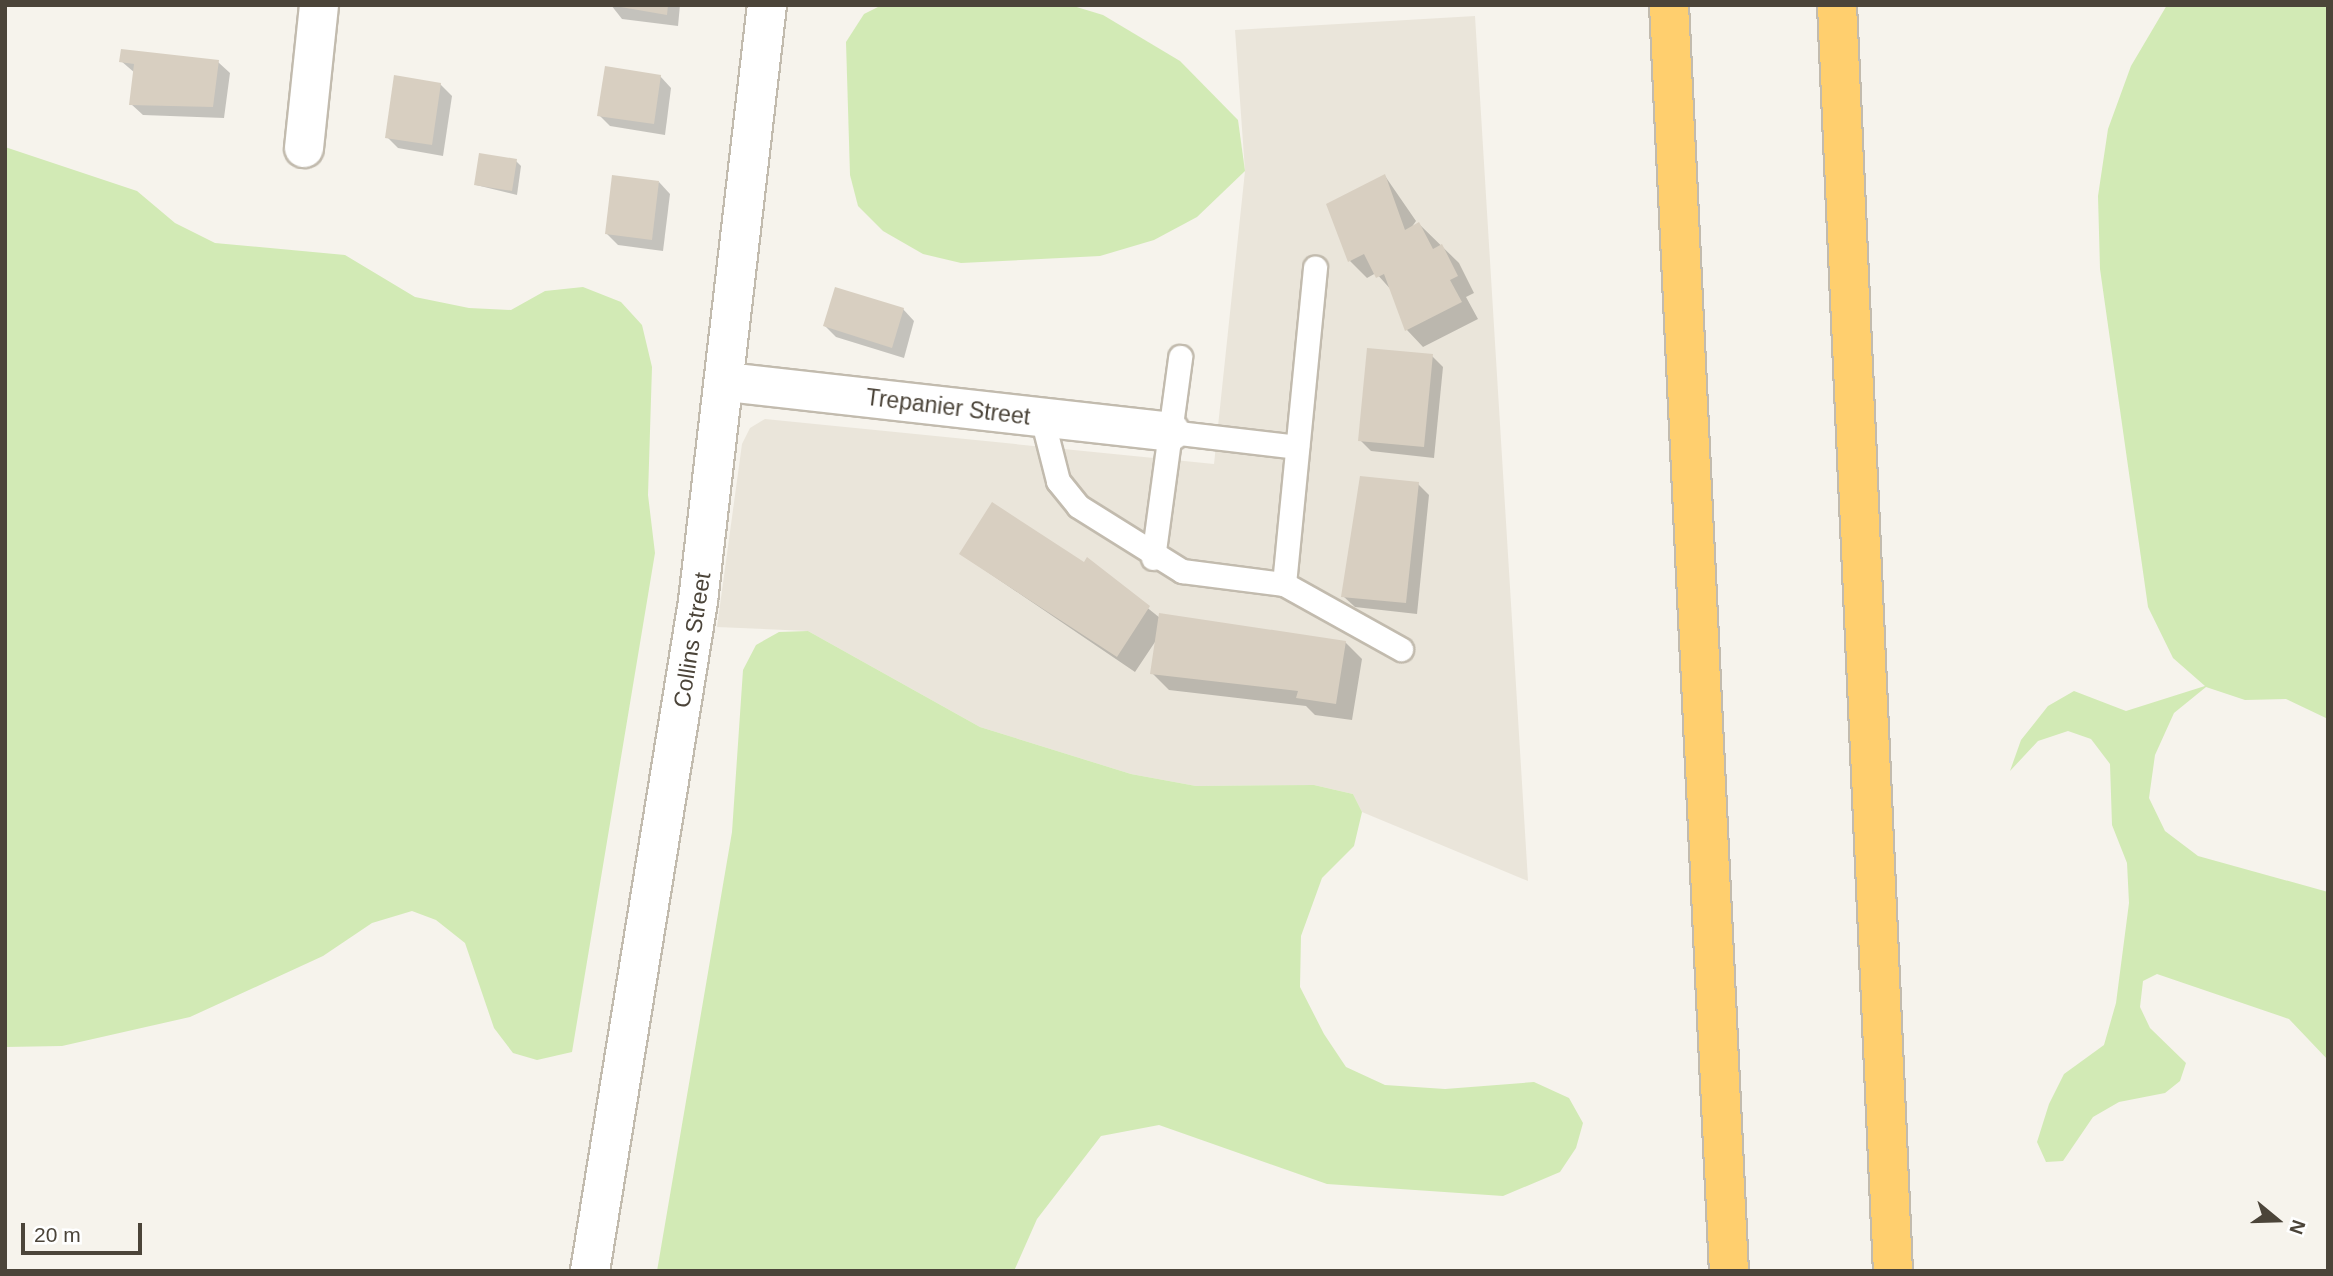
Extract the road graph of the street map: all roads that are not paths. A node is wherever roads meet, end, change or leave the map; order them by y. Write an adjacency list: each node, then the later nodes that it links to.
1 (319, 5): 5 (street)
2 (767, 5): 8 (street, Collins Street)
3 (1669, 5): 17 (highway)
4 (1837, 5): 15 (highway)
5 (304, 148)
6 (1315, 268): 11 (lane)
7 (1180, 357): 10 (lane)
8 (727, 382): 9 (street, Trepanier Street); 16 (street, Collins Street)
9 (1042, 418): 10 (street, Trepanier Street); 12 (lane)
10 (1170, 432): 11 (lane); 12 (lane)
11 (1297, 447): 13 (lane)
12 (1153, 558): 13 (lane)
13 (1284, 584): 14 (lane)
14 (1401, 649)
15 (1888, 1160): 18 (highway); 19 (highway)
16 (590, 1271)
17 (1729, 1271)
18 (1894, 1271)
19 (1910, 1271)

